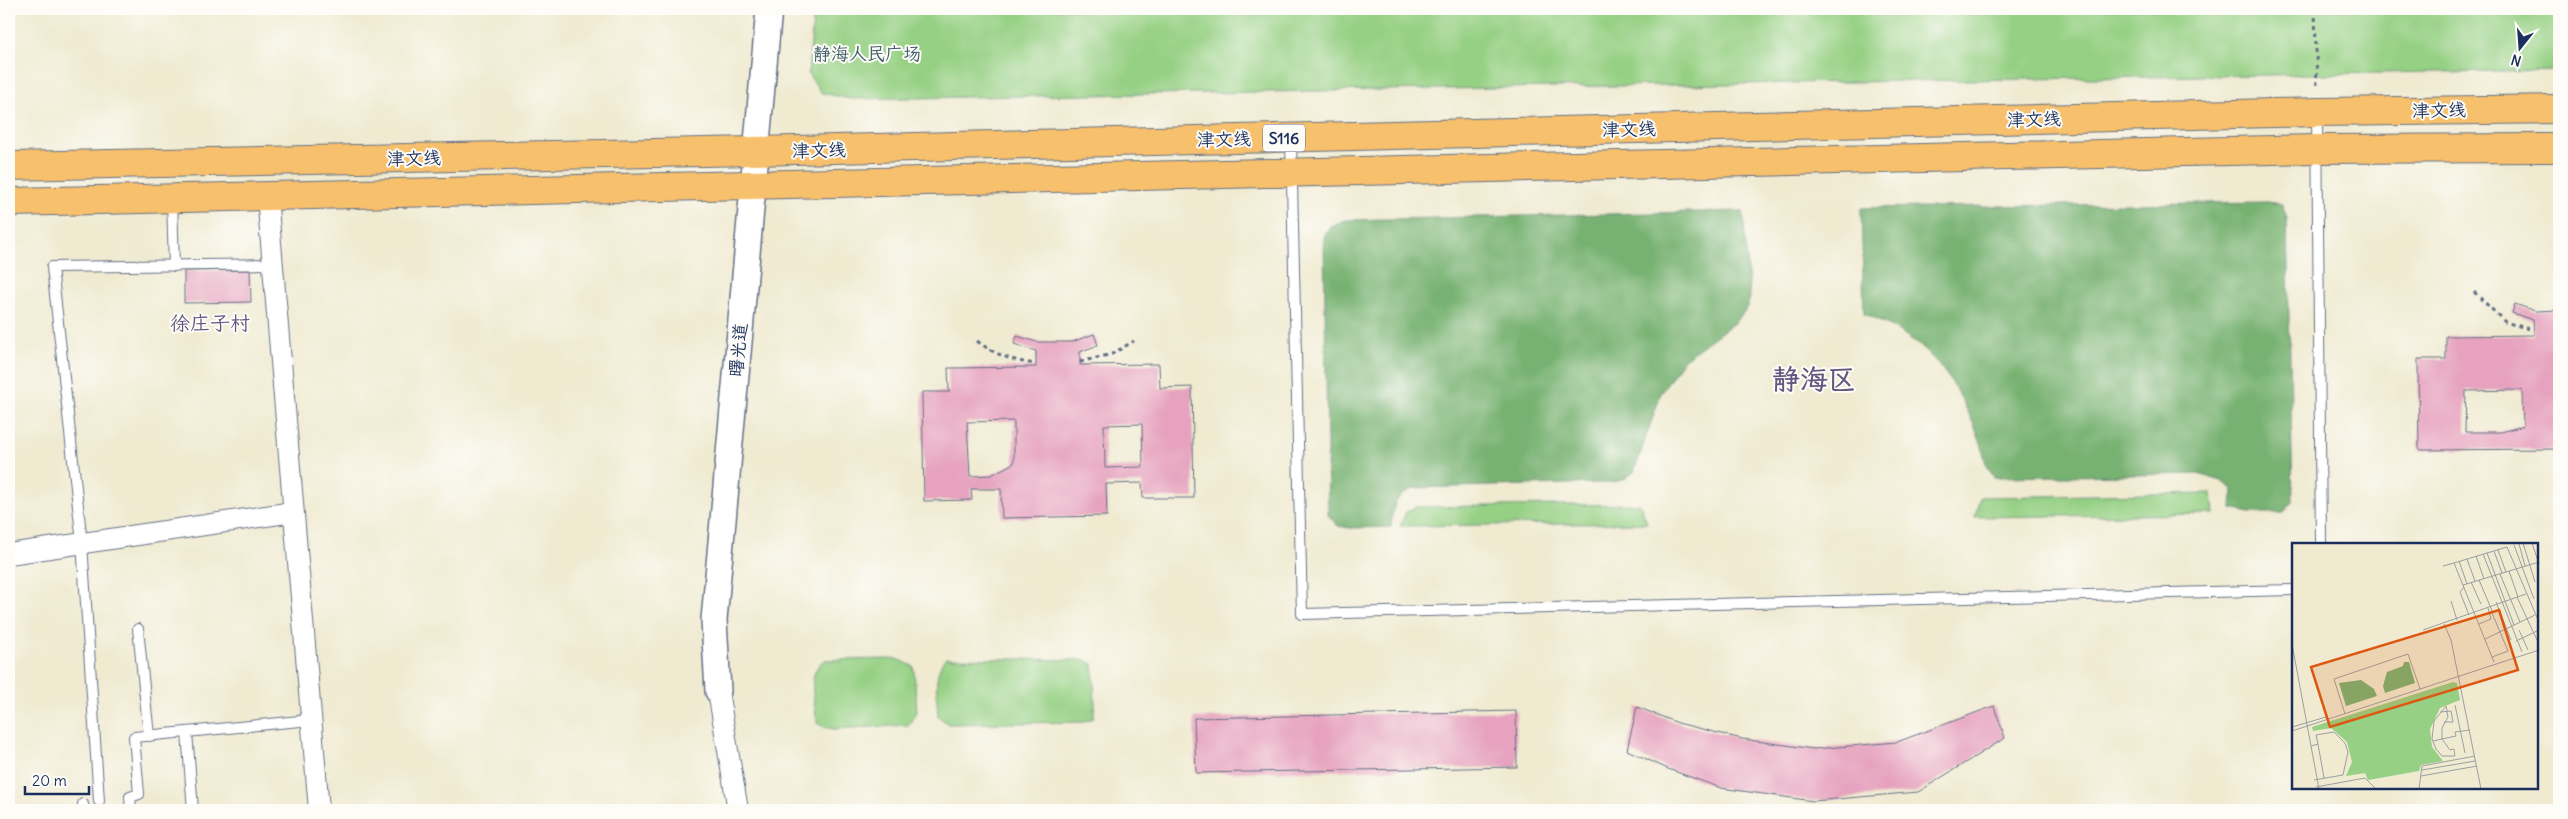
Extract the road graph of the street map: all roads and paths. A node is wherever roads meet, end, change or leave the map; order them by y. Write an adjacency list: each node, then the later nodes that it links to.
1 (769, 9): 8 (street, 曙光道)
2 (2315, 9): 4 (path)
3 (2559, 109): 4 (main road, 津文线 / S116)
4 (2317, 112): 5 (main road, 津文线 / S116); 7 (lane)
5 (1291, 138): 8 (main road, 津文线 / S116); 10 (lane)
6 (2559, 148): 7 (main road, 津文线 / S116)
7 (2318, 149): 10 (main road, 津文线 / S116); 25 (lane)
8 (754, 151): 9 (main road, 津文线 / S116); 11 (street, 曙光道)
9 (9, 166)
10 (1291, 174): 11 (main road, 津文线 / S116); 27 (lane)
11 (752, 184): 12 (main road, 津文线 / S116); 29 (street, 曙光道)
12 (267, 196): 13 (main road, 津文线 / S116); 15 (street)
13 (172, 198): 14 (main road, 津文线 / S116); 16 (lane)
14 (9, 202)
15 (272, 264): 16 (lane); 23 (street)
16 (174, 266): 24 (lane)
17 (2474, 292): 18 (path)
18 (2534, 330)
19 (977, 341): 22 (path)
20 (1134, 341): 21 (path)
21 (1080, 362)
22 (1036, 364)
23 (293, 512): 24 (street); 30 (street)
24 (82, 543): 26 (street); 33 (lane)
25 (2321, 543)
26 (9, 554)
27 (2292, 590)
28 (138, 629): 32 (lane)
29 (718, 691): 37 (street)
30 (311, 720): 31 (lane); 36 (street)
31 (186, 732): 32 (lane); 35 (lane)
32 (149, 736): 34 (lane)
33 (99, 801)
34 (131, 810)
35 (193, 810)
36 (319, 810)
37 (738, 810)

